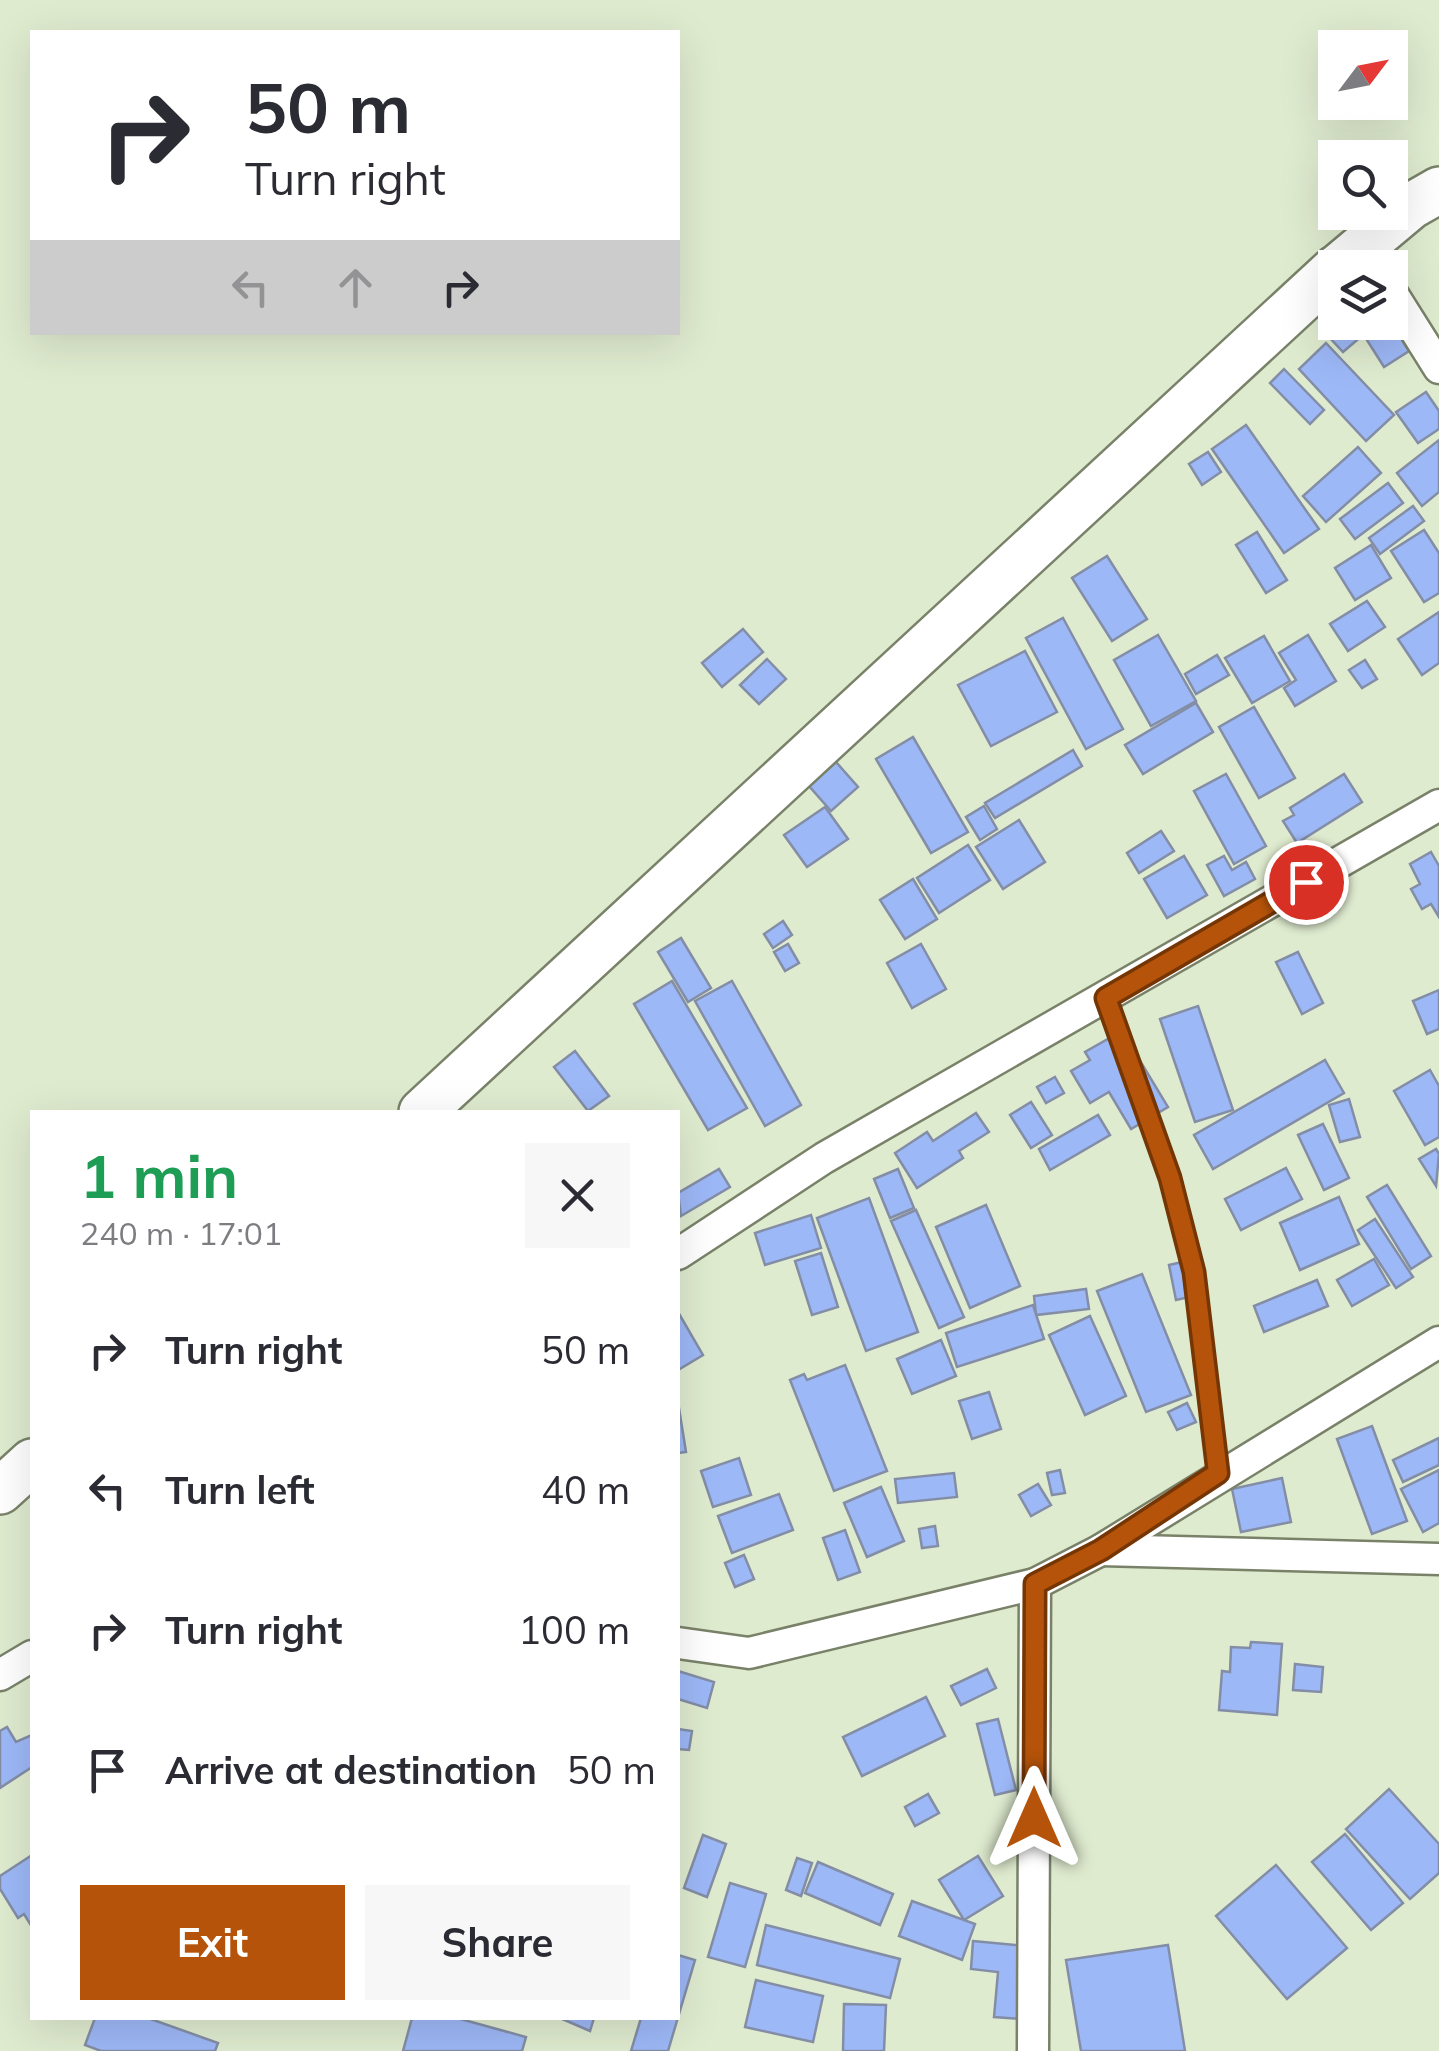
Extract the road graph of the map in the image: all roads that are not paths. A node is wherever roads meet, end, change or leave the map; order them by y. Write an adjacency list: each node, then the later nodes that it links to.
1 (1439, 190): 2 (street)
2 (1365, 250)
3 (1318, 293): 8 (street)
4 (1408, 319): 5 (street)
5 (1439, 368)
6 (1439, 805): 7 (street)
7 (1106, 998): 9 (street); 12 (lane)
8 (424, 1110)
9 (680, 1253)
10 (1439, 1342): 12 (street)
11 (30, 1464): 13 (street)
12 (1218, 1473): 14 (street)
13 (0, 1491)
14 (1101, 1550): 15 (street); 16 (street)
15 (1439, 1560)
16 (1035, 1584): 17 (street); 20 (street)
17 (680, 1643)
18 (30, 1657): 19 (street)
19 (0, 1674)
20 (1033, 2051)

